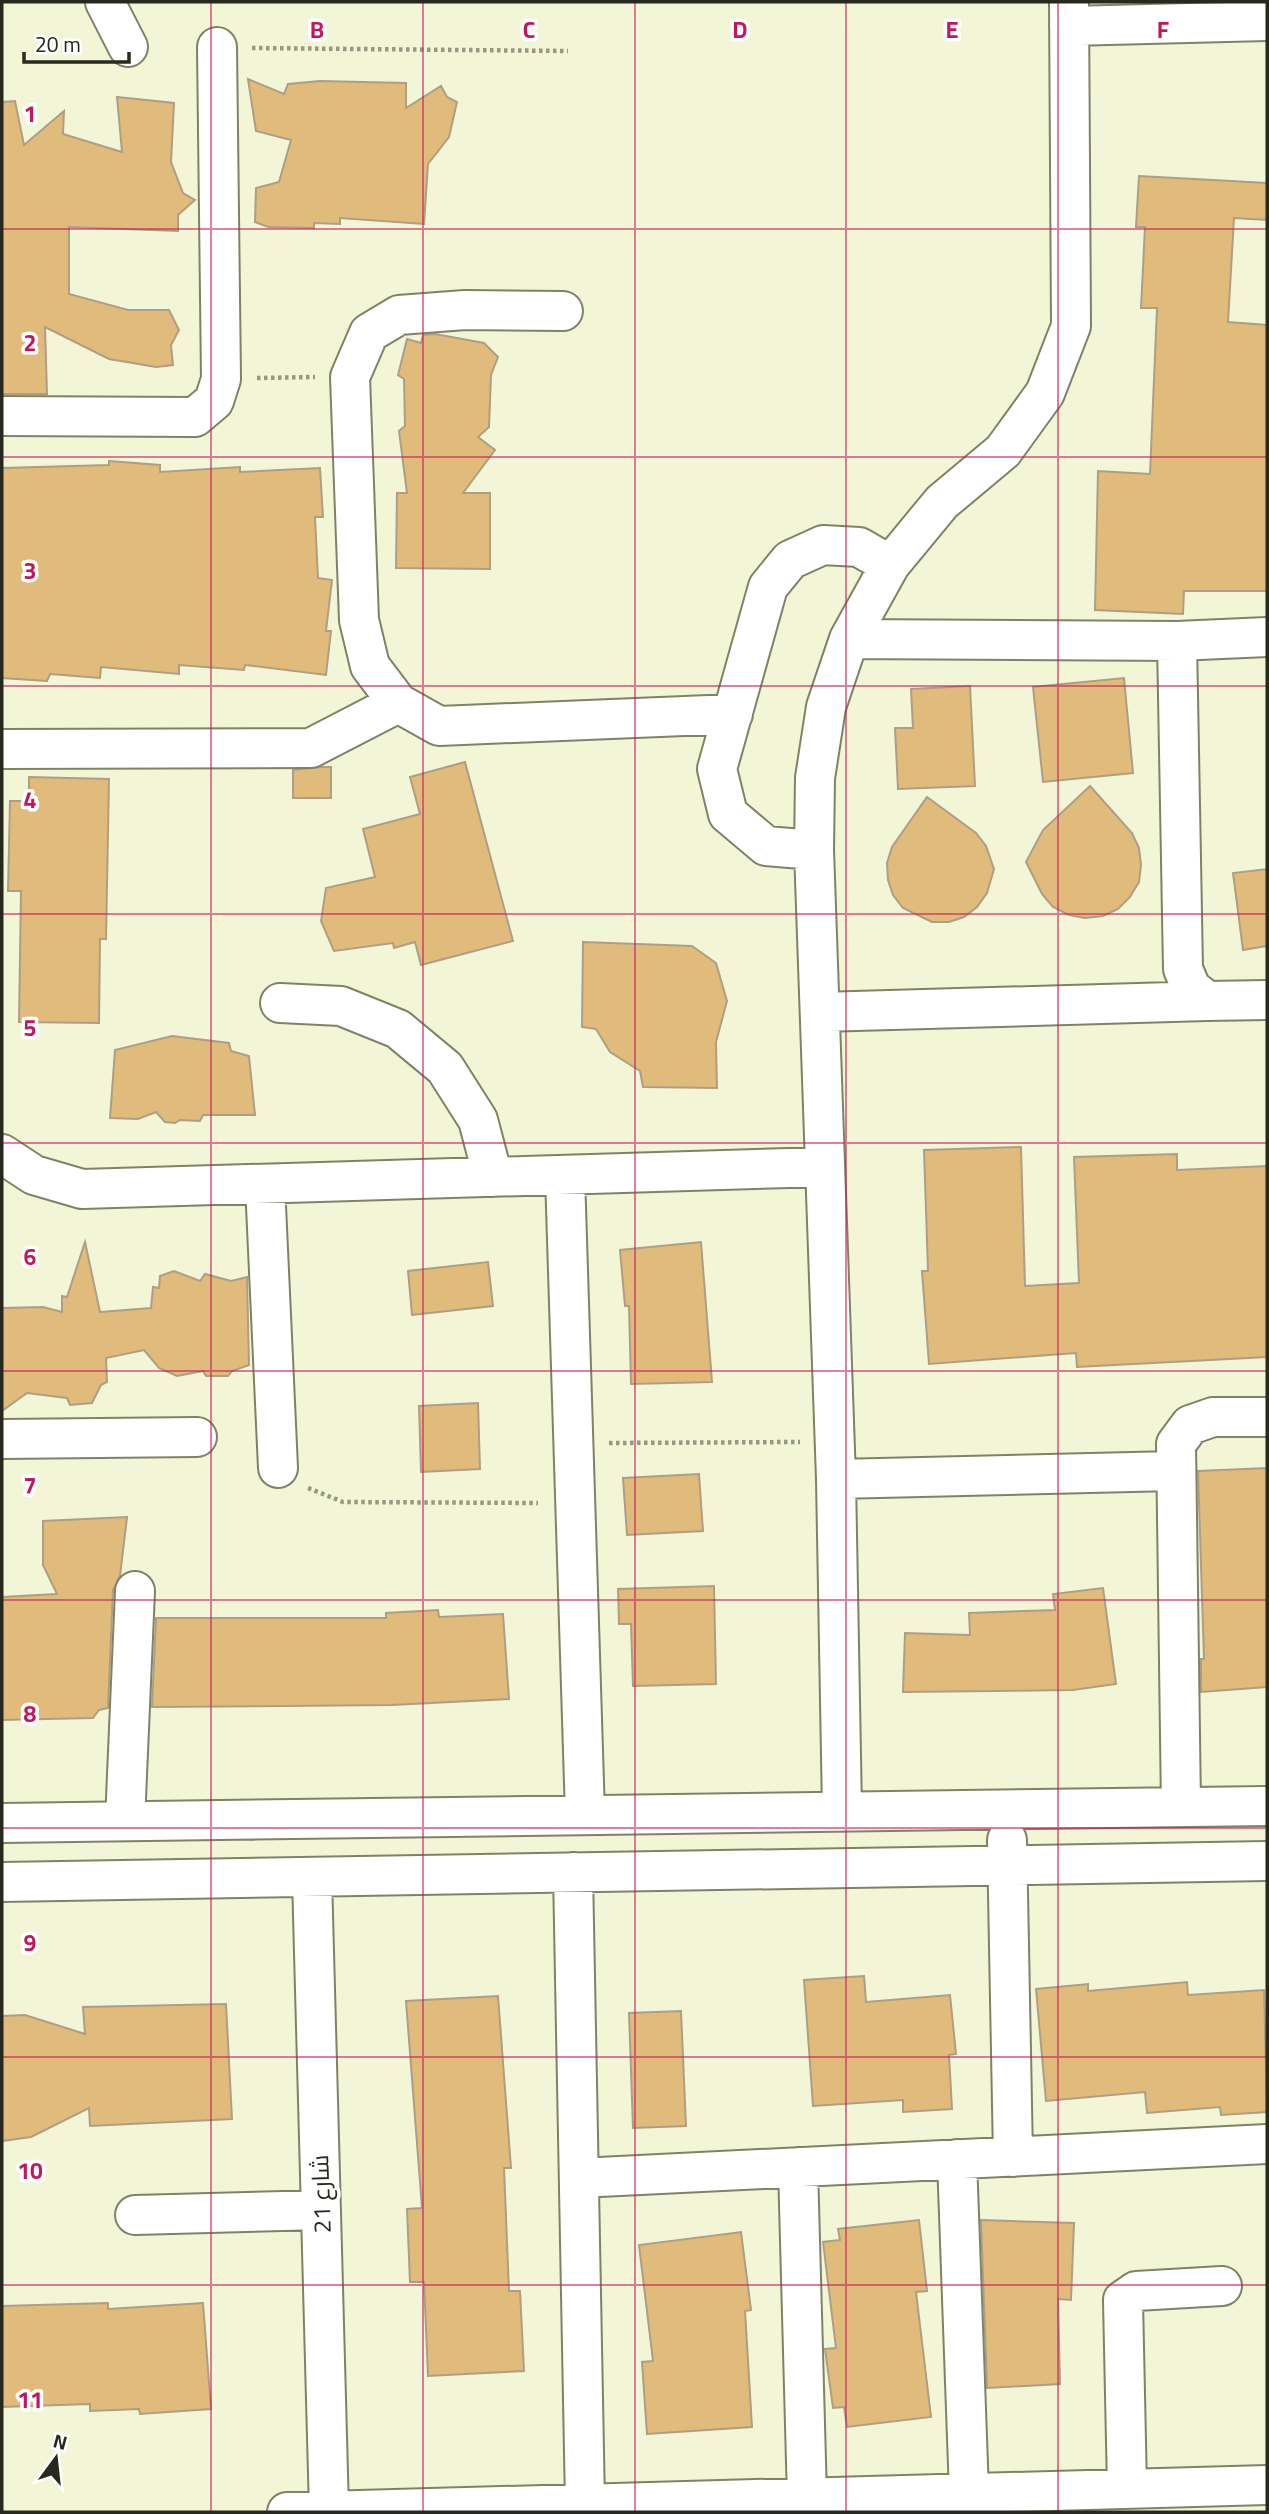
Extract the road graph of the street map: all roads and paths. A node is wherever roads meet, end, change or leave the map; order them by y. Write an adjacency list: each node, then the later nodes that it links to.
1 (105, 2): 4 (street)
2 (1069, 14): 3 (street); 11 (street)
3 (1267, 21)
4 (128, 47)
5 (217, 47): 6 (path); 9 (street)
6 (568, 51)
7 (563, 311): 8 (street)
8 (350, 377): 9 (path); 15 (street)
9 (221, 379): 10 (street)
10 (2, 416)
11 (890, 565): 13 (street); 16 (street)
12 (1267, 637): 14 (street)
13 (849, 639): 14 (street); 18 (street)
14 (1177, 642): 20 (street)
15 (398, 703): 16 (street); 17 (street)
16 (733, 714): 18 (street)
17 (2, 749)
18 (814, 850): 22 (street)
19 (1267, 1000): 20 (street)
20 (1207, 1001): 22 (street)
21 (280, 1003): 26 (street)
22 (820, 1012): 24 (street)
23 (2, 1154): 27 (street)
24 (825, 1167): 25 (street); 31 (street)
25 (565, 1175): 26 (street); 32 (street)
26 (493, 1177): 27 (street)
27 (265, 1184): 33 (street)
28 (1267, 1417): 34 (street)
29 (197, 1437): 30 (street)
30 (2, 1439)
31 (833, 1442): 32 (path); 35 (street)
32 (573, 1444): 36 (street)
33 (278, 1468): 36 (path)
34 (1174, 1471): 35 (street); 39 (street)
35 (836, 1479): 41 (street)
36 (575, 1503): 42 (street)
37 (135, 1591): 44 (street)
38 (1267, 1806): 39 (street)
39 (1181, 1807): 40 (street)
40 (1006, 1809): 41 (street); 47 (street)
41 (842, 1811): 42 (street)
42 (592, 1814): 43 (street); 48 (street)
43 (529, 1815): 44 (street); 49 (street)
44 (125, 1821): 45 (street)
45 (2, 1823)
46 (1267, 1861): 47 (street)
47 (1007, 1865): 48 (street); 53 (street)
48 (587, 1872): 49 (street); 56 (street)
49 (534, 1873): 50 (street)
50 (312, 1877): 51 (street); 57 (street, شارع 21)
51 (2, 1882)
52 (1267, 2144): 53 (street)
53 (1013, 2157): 54 (street)
54 (957, 2159): 55 (street); 62 (street)
55 (798, 2167): 56 (street); 63 (street)
56 (579, 2178): 64 (street)
57 (321, 2210): 58 (street); 66 (street, شارع 21)
58 (135, 2215)
59 (1222, 2286): 61 (street)
60 (1267, 2486): 61 (street)
61 (1127, 2489): 62 (street)
62 (969, 2493): 65 (street)
63 (807, 2498): 64 (street); 65 (street)
64 (585, 2504): 66 (street)
65 (871, 2504)
66 (329, 2511): 67 (street)
67 (287, 2512)

